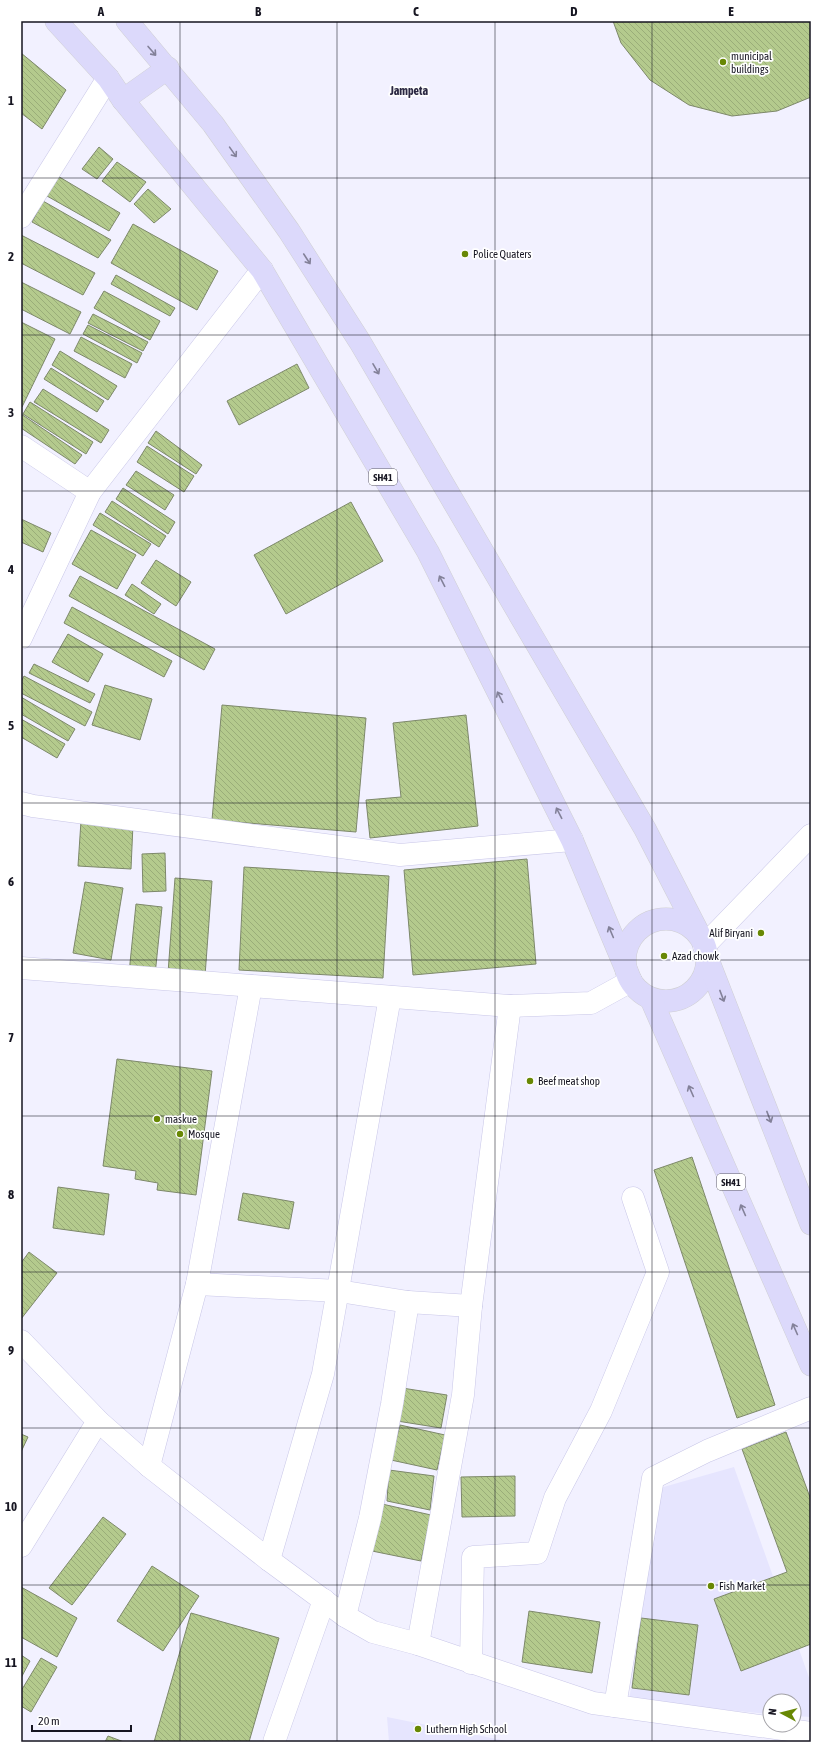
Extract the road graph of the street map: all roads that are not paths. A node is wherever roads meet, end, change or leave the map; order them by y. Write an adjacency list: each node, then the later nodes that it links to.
1 (56, 21): 4 (main road, SH41)
2 (127, 21): 3 (main road, one-way to 3)
3 (168, 68): 5 (main road); 14 (main road, one-way to 14)
4 (108, 78): 5 (main road, SH41); 6 (street)
5 (123, 100): 7 (main road, SH41)
6 (21, 217)
7 (262, 270): 9 (street); 13 (main road, SH41, one-way to 7)
8 (21, 446): 9 (street)
9 (90, 492): 10 (street)
10 (21, 638)
11 (21, 803): 13 (street)
12 (811, 835): 14 (street)
13 (572, 840): 16 (main road, SH41, one-way to 13)
14 (704, 947): 16 (main road, SH41); 19 (main road); 22 (main road, one-way to 22)
15 (21, 968): 17 (street)
16 (631, 981): 19 (main road, SH41); 20 (street)
17 (251, 986): 18 (street); 23 (street)
18 (390, 997): 20 (street); 24 (street)
19 (651, 999): 28 (main road, SH41, one-way to 19)
20 (510, 1006): 26 (street)
21 (633, 1198): 37 (street)
22 (811, 1224)
23 (197, 1284): 24 (street); 31 (street)
24 (339, 1291): 25 (street); 33 (street)
25 (408, 1302): 26 (street); 35 (street)
26 (471, 1306): 36 (street)
27 (21, 1341): 30 (street)
28 (811, 1365)
29 (811, 1408): 38 (street)
30 (98, 1421): 31 (street); 32 (street)
31 (149, 1466): 33 (street)
32 (21, 1546)
33 (268, 1560): 34 (street)
34 (324, 1600): 35 (street); 40 (street)
35 (345, 1616): 36 (street)
36 (418, 1644): 37 (street)
37 (471, 1663): 38 (street)
38 (615, 1706): 39 (street)
39 (811, 1733)
40 (274, 1742)

